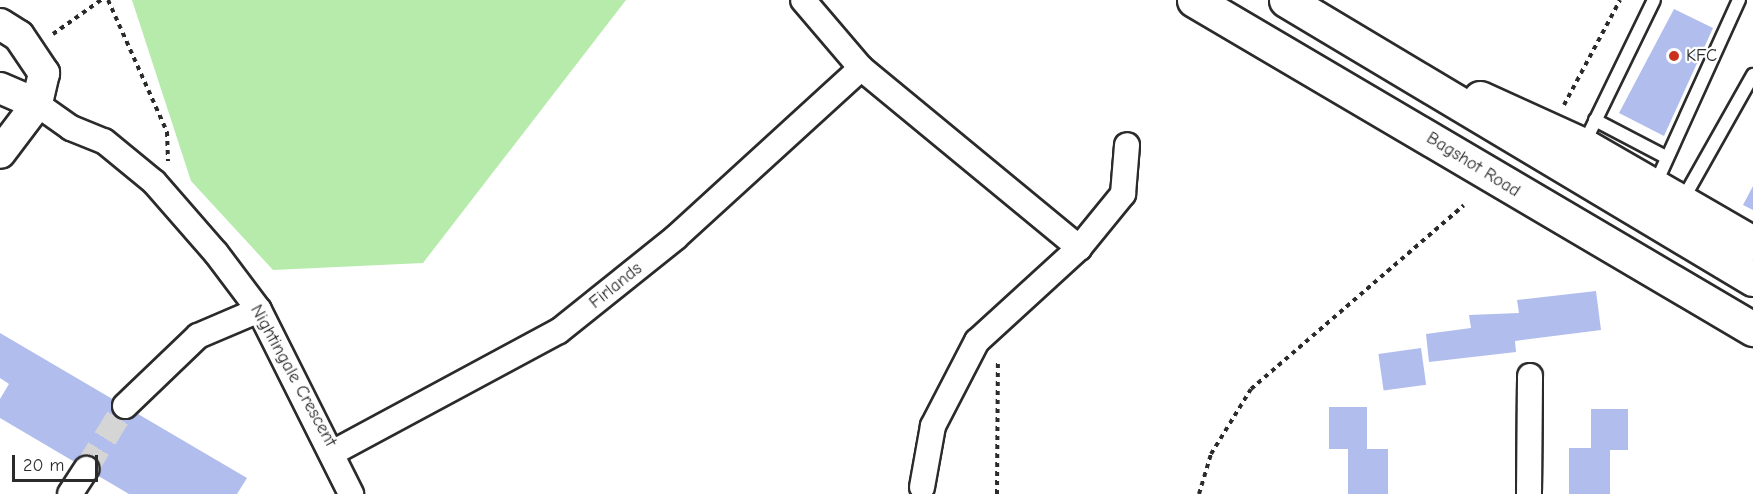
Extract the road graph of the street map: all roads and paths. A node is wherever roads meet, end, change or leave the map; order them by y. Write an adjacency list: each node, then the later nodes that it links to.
1 (101, 0): 10 (path)
2 (108, 0): 21 (path)
3 (803, 0): 12 (street)
4 (1194, 0): 28 (highway, Bagshot Road)
5 (1286, 0): 11 (highway)
6 (1620, 0): 16 (path)
7 (1654, 0): 17 (lane)
8 (1739, 0): 20 (lane)
9 (0, 24): 15 (street)
10 (51, 35)
11 (1395, 64): 17 (highway); 26 (highway)
12 (861, 68): 25 (street); 32 (street, Firlands)
13 (1753, 75): 22 (lane)
14 (0, 88): 15 (street)
15 (37, 104): 19 (street); 21 (street, Nightingale Crescent)
16 (1562, 108)
17 (1589, 133): 20 (lane); 22 (highway)
18 (1127, 145): 25 (street)
19 (0, 153)
20 (1664, 156): 22 (lane)
21 (154, 182): 27 (street, Nightingale Crescent)
22 (1668, 194): 24 (highway)
23 (1464, 205): 38 (path)
24 (1753, 243)
25 (1079, 248): 29 (street)
26 (1753, 279)
27 (259, 310): 31 (street); 32 (street, Nightingale Crescent)
28 (1753, 328)
29 (977, 341): 34 (street); 37 (path)
30 (1530, 376): 39 (street)
31 (124, 406)
32 (334, 452): 36 (street, Nightingale Crescent)
33 (86, 469): 35 (street)
34 (922, 487)
35 (70, 494)
36 (351, 494)
37 (997, 494)
38 (1199, 494)
39 (1529, 494)

